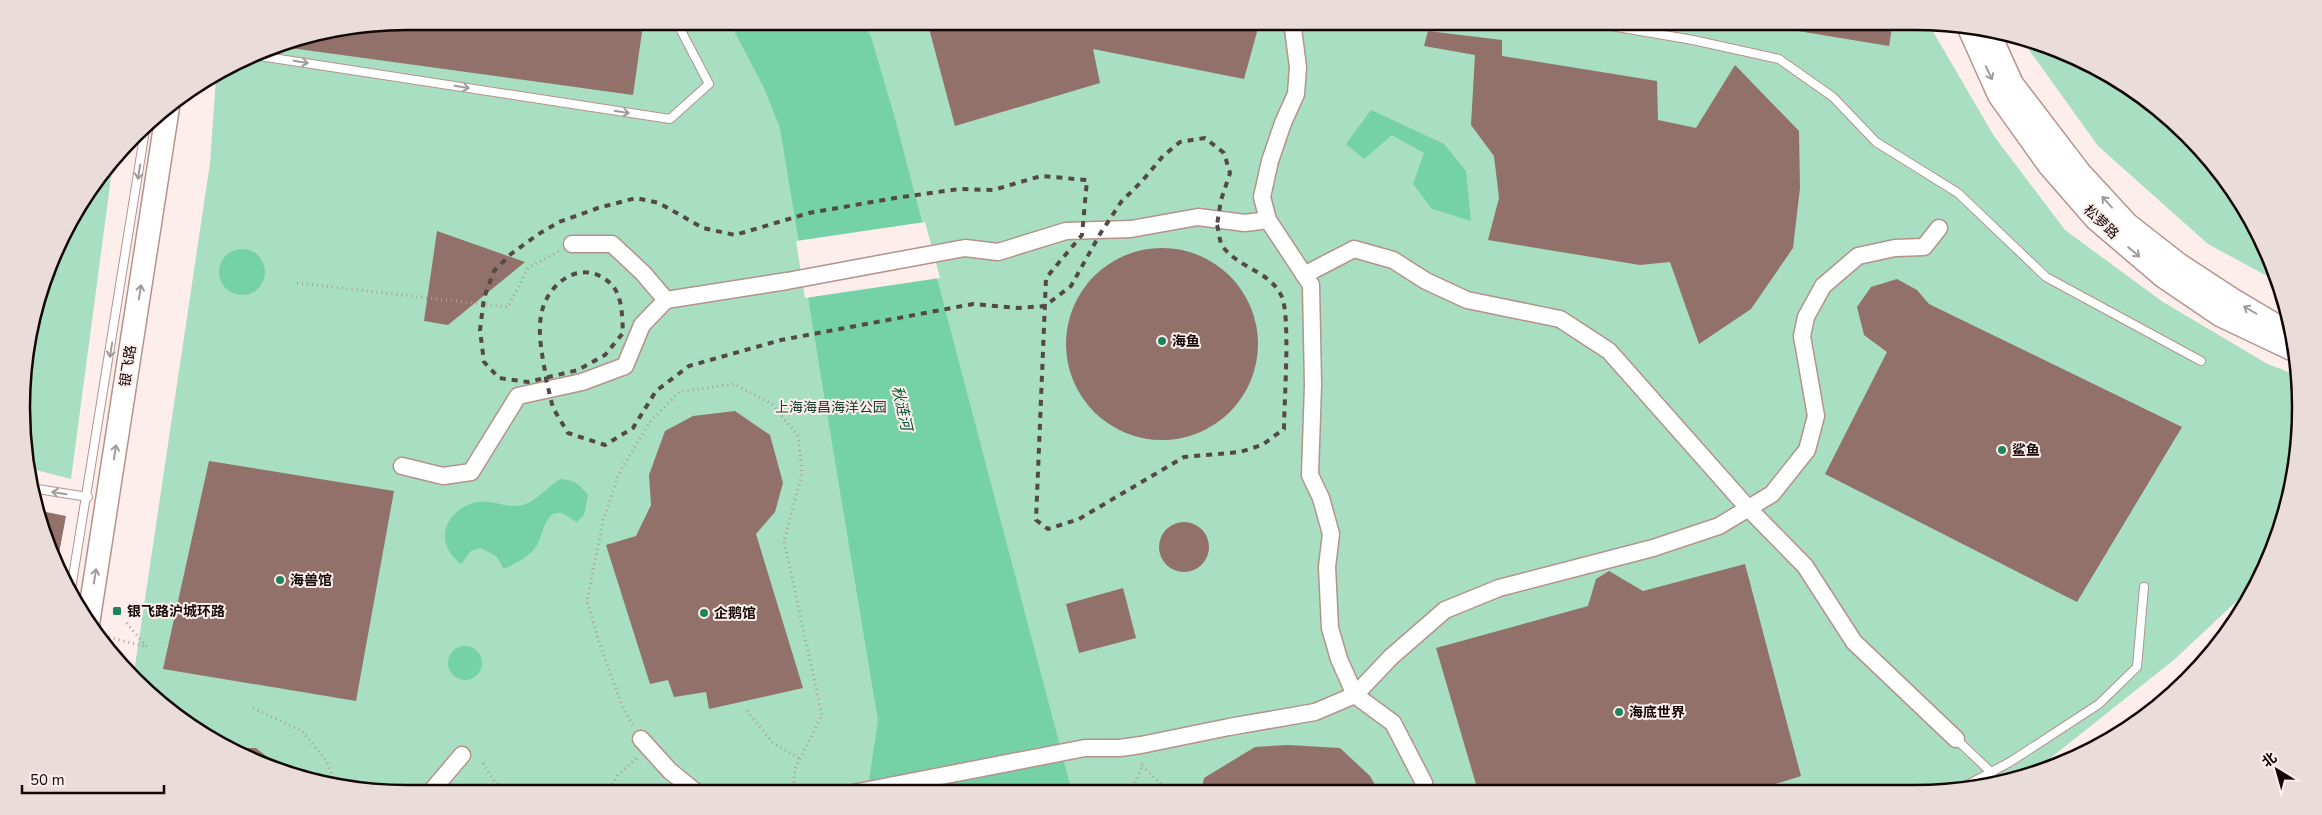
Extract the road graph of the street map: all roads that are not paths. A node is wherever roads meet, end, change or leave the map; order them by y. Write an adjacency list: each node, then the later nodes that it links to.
1 (681, 30): 6 (lane, one-way to 1)
2 (1293, 30): 9 (street)
3 (1635, 30): 16 (lane)
4 (1972, 34): 15 (street, 松萝路, one-way to 15)
5 (1991, 38): 14 (street, 松萝路, one-way to 5)
6 (268, 57)
7 (166, 118): 23 (street, 银飞路, one-way to 7)
8 (144, 138): 19 (lane, one-way to 19)
9 (1268, 220): 12 (street); 13 (street)
10 (1939, 228): 20 (street)
11 (572, 244): 13 (street)
12 (1304, 275): 20 (street); 24 (street)
13 (666, 300): 17 (street)
14 (2284, 330)
15 (2287, 347)
16 (2201, 361)
17 (402, 466)
18 (39, 489): 19 (lane, one-way to 18)
19 (88, 497): 21 (lane)
20 (1748, 508): 24 (street); 25 (street)
21 (73, 581)
22 (2144, 587): 28 (lane)
23 (90, 611)
24 (1355, 695): 32 (street); 33 (street)
25 (1956, 739): 28 (lane)
26 (645, 743): 31 (street)
27 (462, 755): 30 (street)
28 (1992, 773): 29 (lane)
29 (1979, 780)
30 (437, 785)
31 (687, 785)
32 (890, 785)
33 (1424, 785)

